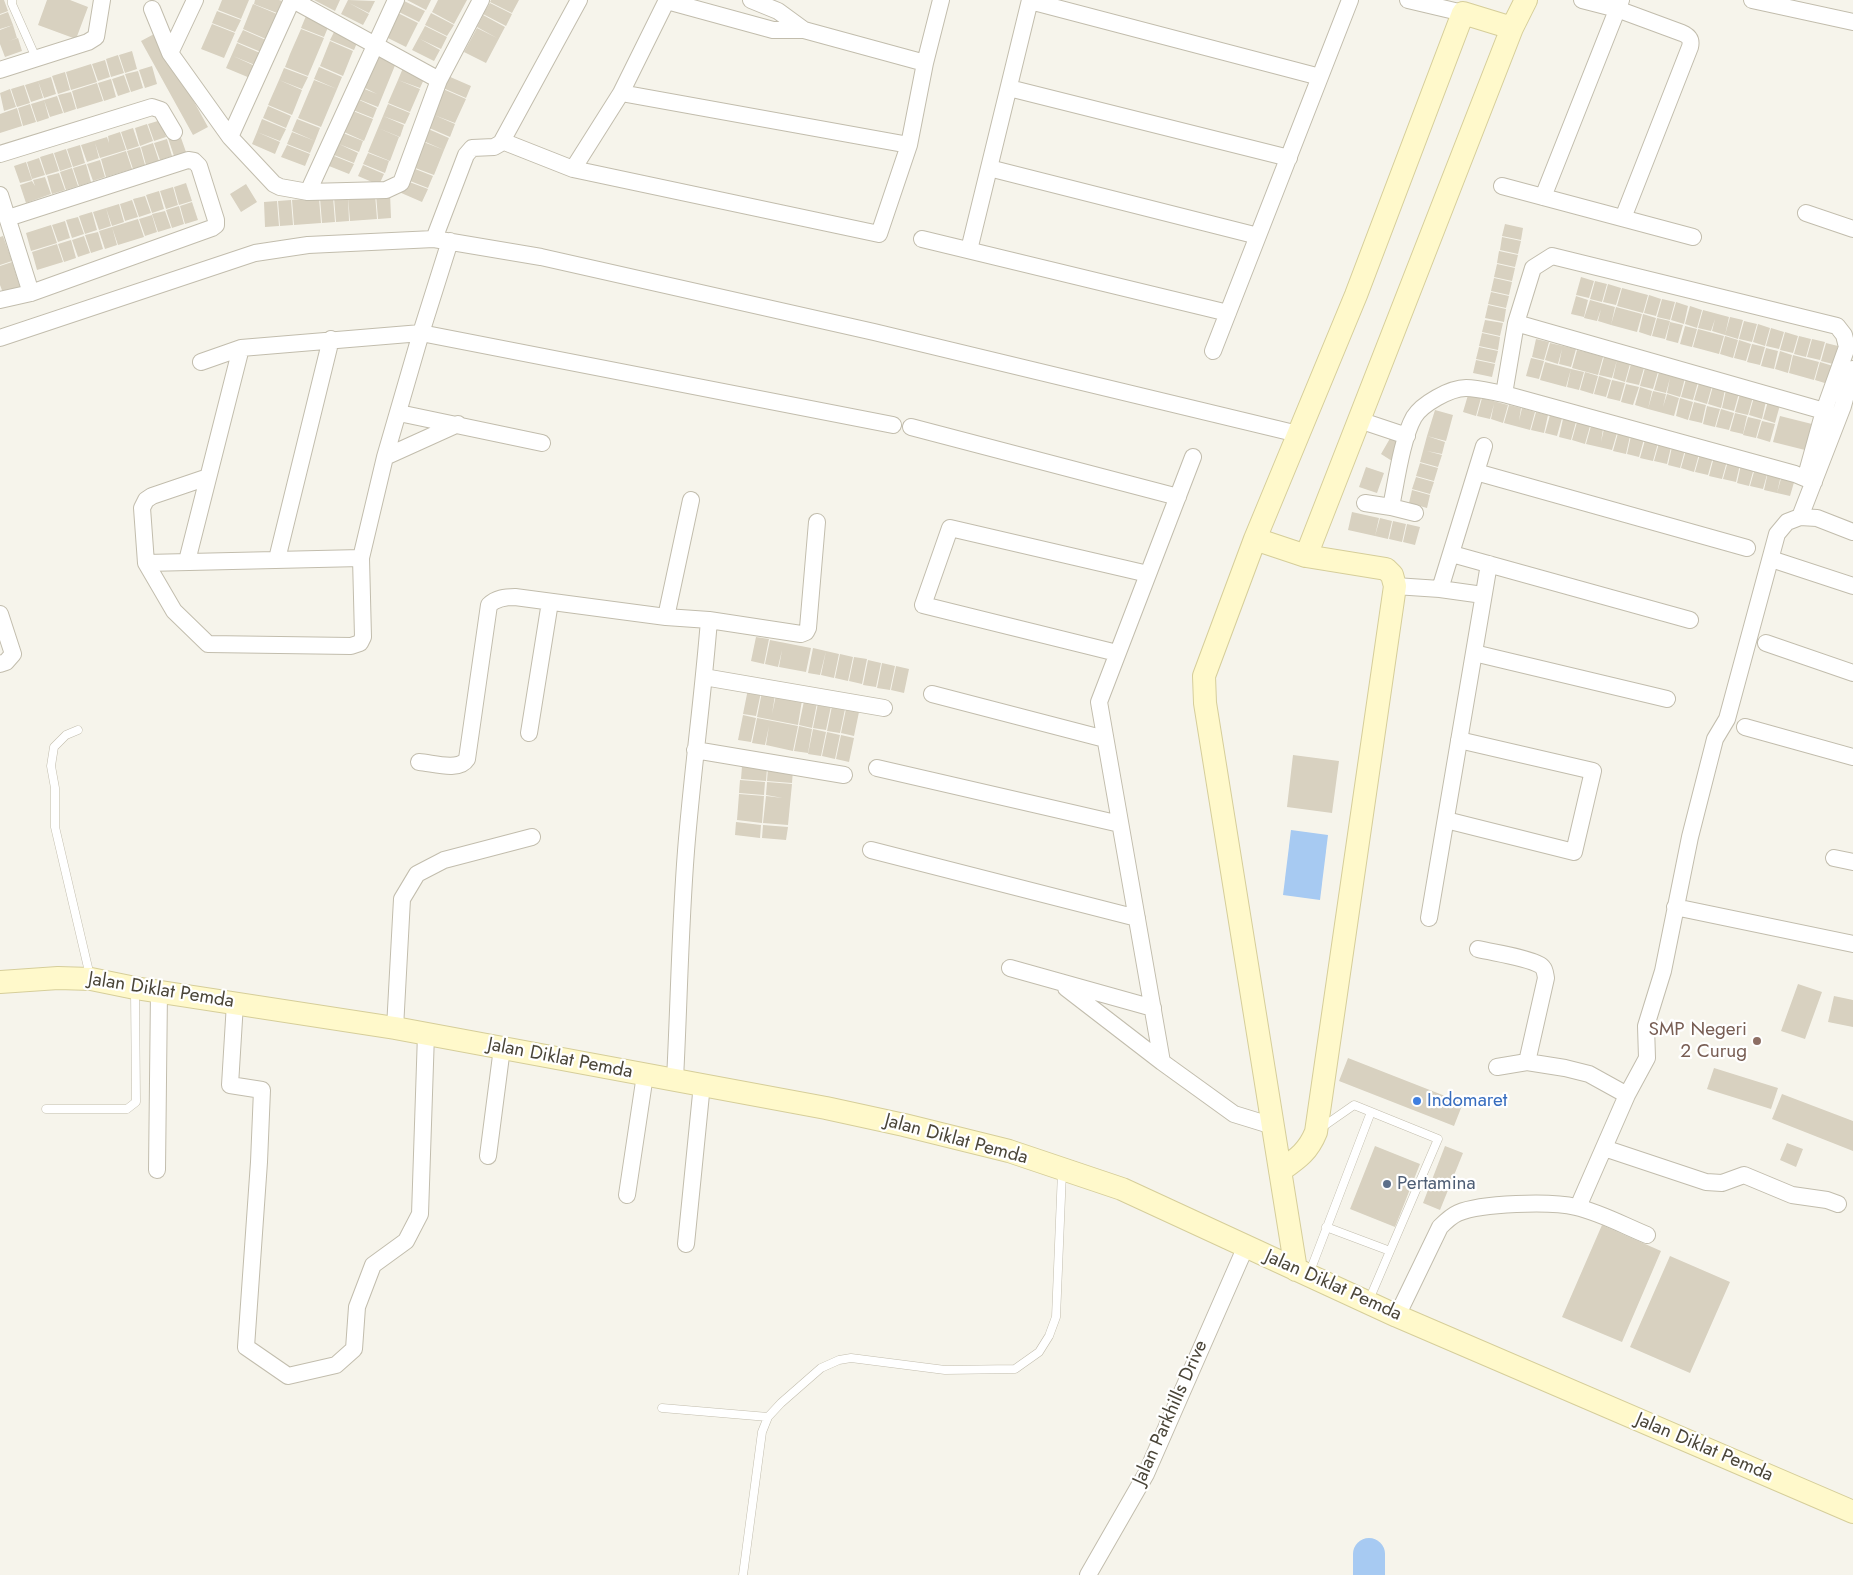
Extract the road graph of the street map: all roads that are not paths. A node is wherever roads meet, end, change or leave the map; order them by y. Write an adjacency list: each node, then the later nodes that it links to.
1 (12, 0): 26 (lane)
2 (194, 0): 25 (street)
3 (292, 0): 24 (street); 34 (street)
4 (396, 0): 24 (street)
5 (481, 0): 30 (street)
6 (579, 0): 35 (street)
7 (751, 0): 23 (street)
8 (941, 0): 27 (street)
9 (1350, 0): 29 (street)
10 (1408, 0): 20 (street)
11 (1526, 0): 22 (street)
12 (1582, 0): 17 (street)
13 (1752, 0): 18 (street)
14 (98, 1): 26 (street)
15 (667, 1): 23 (street); 32 (street)
16 (1030, 1): 29 (street); 31 (street)
17 (1619, 4): 44 (street); 47 (street)
18 (1807, 6): 21 (street)
19 (152, 9): 25 (street)
20 (1468, 14): 22 (street); 72 (street)
21 (1853, 22)
22 (1507, 26): 68 (street)
23 (804, 30): 27 (street)
24 (374, 45): 30 (street); 42 (street)
25 (170, 53): 34 (street)
26 (36, 58): 28 (street)
27 (925, 63): 36 (street)
28 (0, 70)
29 (1320, 77): 38 (street)
30 (439, 80): 42 (street)
31 (1009, 88): 38 (street); 39 (street)
32 (620, 93): 36 (street); 40 (street)
33 (174, 132): 37 (street)
34 (230, 137): 42 (street)
35 (502, 140): 40 (street); 52 (street)
36 (909, 145): 40 (street)
37 (0, 154)
38 (1289, 158): 49 (street)
39 (989, 168): 49 (street); 53 (street)
40 (573, 169)
41 (1502, 186): 44 (street)
42 (308, 192)
43 (0, 195): 46 (street)
44 (1543, 197): 47 (street)
45 (1806, 213): 48 (street)
46 (8, 218): 54 (street); 54 (street)
47 (1623, 218): 50 (street)
48 (1853, 228)
49 (1258, 236): 56 (street)
50 (1693, 237)
51 (922, 239): 53 (street)
52 (442, 240): 58 (street); 59 (street); 72 (street)
53 (969, 250): 56 (street)
54 (31, 293): 55 (street)
55 (0, 300)
56 (1228, 313): 62 (street)
57 (1516, 323): 65 (street); 66 (street); 66 (street)
58 (422, 332): 60 (street); 67 (street); 70 (street)
59 (0, 338)
60 (331, 339): 61 (street); 94 (street)
61 (241, 348): 63 (street); 79 (street)
62 (1213, 350)
63 (201, 362)
64 (1853, 369): 80 (street)
65 (1504, 394): 73 (street); 80 (street)
66 (1824, 411): 80 (street)
67 (399, 413): 69 (street); 77 (street)
68 (1359, 420): 73 (street); 92 (street)
69 (458, 424): 74 (street); 77 (street)
70 (893, 425)
71 (911, 427): 81 (street)
72 (1298, 434): 89 (street)
73 (1407, 436): 84 (street)
74 (542, 443)
75 (1484, 446): 78 (street)
76 (1193, 457): 81 (street)
77 (384, 458): 93 (street)
78 (1476, 472): 90 (street); 91 (street)
79 (208, 477): 96 (street); 97 (street)
80 (1810, 480): 86 (street)
81 (1178, 497): 99 (street)
82 (691, 500): 106 (street)
83 (1365, 503): 84 (street)
84 (1390, 507): 85 (street)
85 (1416, 513)
86 (1800, 517): 88 (street); 95 (street)
87 (818, 522): 107 (street)
88 (1853, 532)
89 (1260, 541): 92 (street); 159 (street)
90 (1747, 548)
91 (1452, 554): 98 (street); 102 (street)
92 (1301, 555): 100 (street)
93 (361, 558): 94 (street); 97 (street)
94 (277, 559): 96 (street)
95 (1770, 559): 101 (street); 134 (street)
96 (187, 561): 97 (street)
97 (146, 563)
98 (1489, 564): 103 (street); 108 (street)
99 (1148, 574): 110 (street); 110 (street)
100 (1395, 586): 102 (street); 160 (street)
101 (1853, 586)
102 (1440, 589): 103 (street)
103 (1483, 595): 111 (street)
104 (550, 602): 106 (street); 120 (street); 125 (street)
105 (0, 614): 112 (street)
106 (666, 617): 107 (street)
107 (709, 620): 114 (street)
108 (1690, 620)
109 (1766, 644): 113 (street)
110 (1117, 653): 121 (street)
111 (1474, 653): 116 (street); 122 (street)
112 (0, 664)
113 (1853, 673)
114 (704, 677): 117 (street); 123 (street)
115 (932, 694): 121 (street)
116 (1667, 699)
117 (884, 708)
118 (1745, 727): 124 (street)
119 (78, 730): 140 (lane)
120 (529, 733)
121 (1105, 739): 129 (street)
122 (1459, 740): 128 (street); 128 (street)
123 (695, 750): 127 (street); 154 (street)
124 (1853, 757)
125 (419, 762)
126 (877, 768): 129 (street)
127 (844, 775)
128 (1446, 820): 136 (street)
129 (1120, 824): 135 (street)
130 (532, 837): 147 (street)
131 (871, 850): 135 (street)
132 (1834, 858): 133 (street)
133 (1853, 862)
134 (1675, 907): 137 (street); 156 (street)
135 (1137, 918): 146 (street)
136 (1429, 918)
137 (1853, 944)
138 (1478, 949): 151 (street)
139 (1010, 968): 142 (street)
140 (91, 979): 141 (street, Jalan Diklat Pemda); 143 (street, Jalan Diklat Pemda)
141 (0, 982)
142 (1058, 982): 146 (street); 150 (street)
143 (135, 988): 144 (street, Jalan Diklat Pemda); 157 (lane)
144 (159, 991): 145 (street, Jalan Diklat Pemda); 163 (street)
145 (235, 1002): 147 (street, Jalan Diklat Pemda); 148 (street)
146 (1153, 1008): 150 (street)
147 (395, 1028): 148 (street, Jalan Diklat Pemda)
148 (426, 1034): 149 (street, Jalan Diklat Pemda)
149 (502, 1048): 153 (street, Jalan Diklat Pemda); 162 (street)
150 (1162, 1062): 159 (street)
151 (1527, 1062): 152 (street); 156 (street)
152 (1497, 1066)
153 (645, 1075): 154 (street, Jalan Diklat Pemda); 166 (street)
154 (675, 1080): 155 (street, Jalan Diklat Pemda)
155 (702, 1084): 164 (street, Jalan Diklat Pemda); 171 (street)
156 (1627, 1095): 161 (street)
157 (46, 1109)
158 (1371, 1112): 160 (lane); 169 (lane); 173 (lane)
159 (1273, 1126): 165 (street)
160 (1316, 1132): 165 (street)
161 (1604, 1148): 167 (street); 168 (street)
162 (488, 1156)
163 (157, 1170)
164 (1062, 1170): 172 (street, Jalan Diklat Pemda); 178 (lane)
165 (1280, 1171): 174 (street)
166 (627, 1195)
167 (1838, 1204)
168 (1578, 1207): 170 (street); 176 (street)
169 (1326, 1227): 173 (lane); 174 (lane)
170 (1647, 1235)
171 (686, 1244)
172 (1246, 1246): 174 (street, Jalan Diklat Pemda); 181 (street, Jalan Parkhills Drive)
173 (1390, 1251): 175 (lane)
174 (1302, 1272): 175 (street, Jalan Diklat Pemda)
175 (1368, 1302): 176 (street, Jalan Diklat Pemda)
176 (1396, 1316): 179 (street, Jalan Diklat Pemda)
177 (662, 1408): 178 (lane)
178 (768, 1416): 180 (lane)
179 (1853, 1512)
180 (743, 1575)
181 (1088, 1575)

